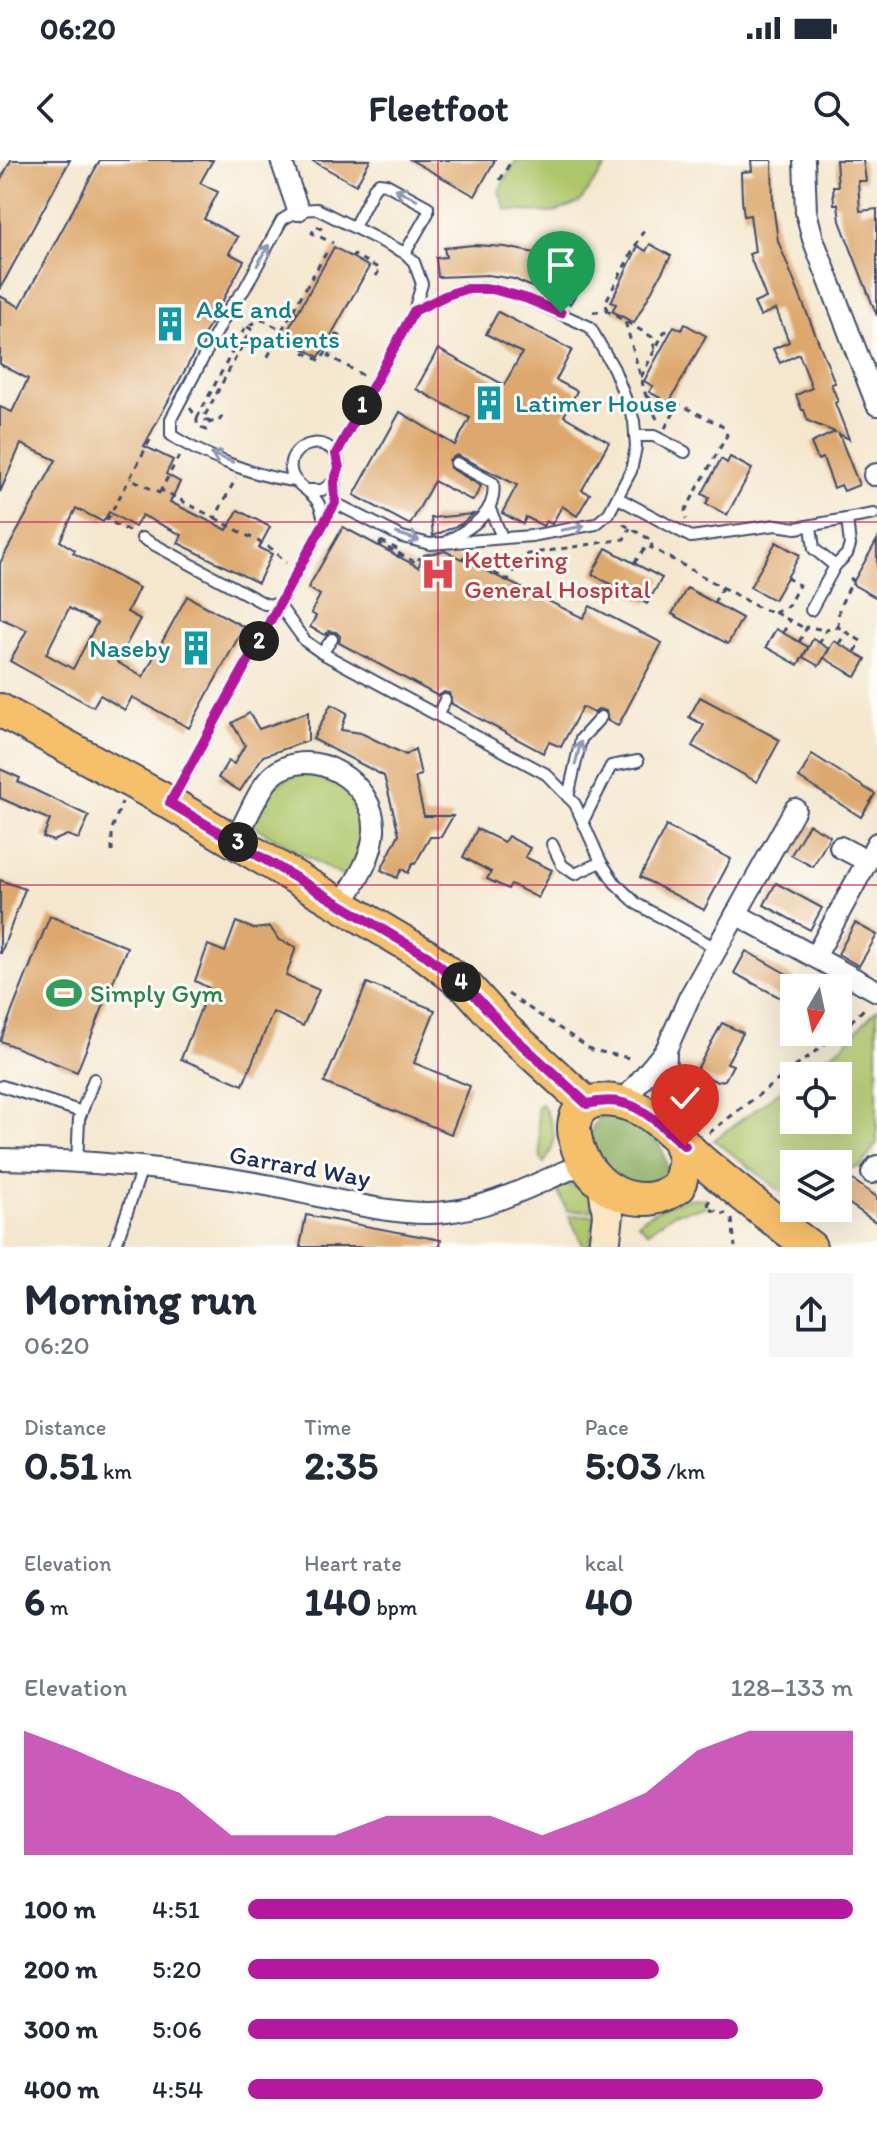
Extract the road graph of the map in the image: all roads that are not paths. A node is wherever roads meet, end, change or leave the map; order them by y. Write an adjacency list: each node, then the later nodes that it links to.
1 (281, 160): 3 (street)
2 (804, 160): 7 (street)
3 (298, 210): 4 (lane); 12 (lane, one-way to 3)
4 (354, 227): 5 (lane); 5 (lane, one-way to 4)
5 (405, 253): 6 (lane)
6 (414, 311): 8 (lane); 10 (lane)
7 (877, 405)
8 (635, 436): 9 (lane); 15 (lane)
9 (685, 452)
10 (336, 454): 12 (lane); 13 (lane)
11 (456, 463): 17 (lane)
12 (296, 481): 14 (lane)
13 (334, 482): 14 (lane); 16 (lane)
14 (307, 490): 19 (lane)
15 (618, 498): 21 (lane); 22 (lane, one-way to 15)
16 (335, 503): 19 (lane); 24 (lane, one-way to 24)
17 (489, 507): 22 (lane); 24 (lane)
18 (874, 514): 20 (lane)
19 (324, 519): 26 (lane)
20 (847, 519): 21 (lane); 25 (lane)
21 (811, 526): 25 (lane)
22 (502, 537): 24 (lane)
23 (142, 538): 26 (lane)
24 (444, 543)
25 (838, 569): 27 (lane)
26 (279, 605): 29 (lane); 36 (lane)
27 (811, 610)
28 (332, 639): 29 (lane)
29 (322, 653): 32 (lane)
30 (445, 700): 32 (lane)
31 (0, 710): 36 (main road)
32 (438, 714): 35 (lane)
33 (601, 717): 35 (lane, one-way to 33)
34 (638, 761): 38 (lane)
35 (568, 797): 38 (lane)
36 (170, 803): 39 (main road)
37 (795, 809): 46 (street)
38 (583, 821): 44 (lane)
39 (235, 841): 45 (main road); 45 (street)
40 (877, 843): 43 (street)
41 (552, 844): 44 (lane)
42 (840, 847): 43 (street)
43 (867, 861): 48 (street)
44 (601, 862): 47 (lane)
45 (342, 904): 55 (main road)
46 (736, 914): 47 (street); 48 (street)
47 (716, 948): 50 (street)
48 (815, 957): 49 (street)
49 (874, 996)
50 (666, 1050): 53 (street); 56 (street)
51 (94, 1079): 54 (lane)
52 (2, 1086): 54 (lane)
53 (622, 1103): 55 (main road); 56 (main road)
54 (82, 1112): 58 (lane)
55 (580, 1117): 60 (main road)
56 (682, 1136): 61 (main road); 63 (main road)
57 (0, 1159): 58 (street, Garrard Way)
58 (77, 1163): 59 (street, Garrard Way)
59 (142, 1168): 60 (street, Garrard Way); 65 (lane)
60 (594, 1175): 62 (main road); 64 (street)
61 (679, 1187): 62 (main road); 63 (main road)
62 (645, 1200): 64 (street)
63 (745, 1213): 66 (main road)
64 (605, 1246)
65 (115, 1247)
66 (810, 1247)

